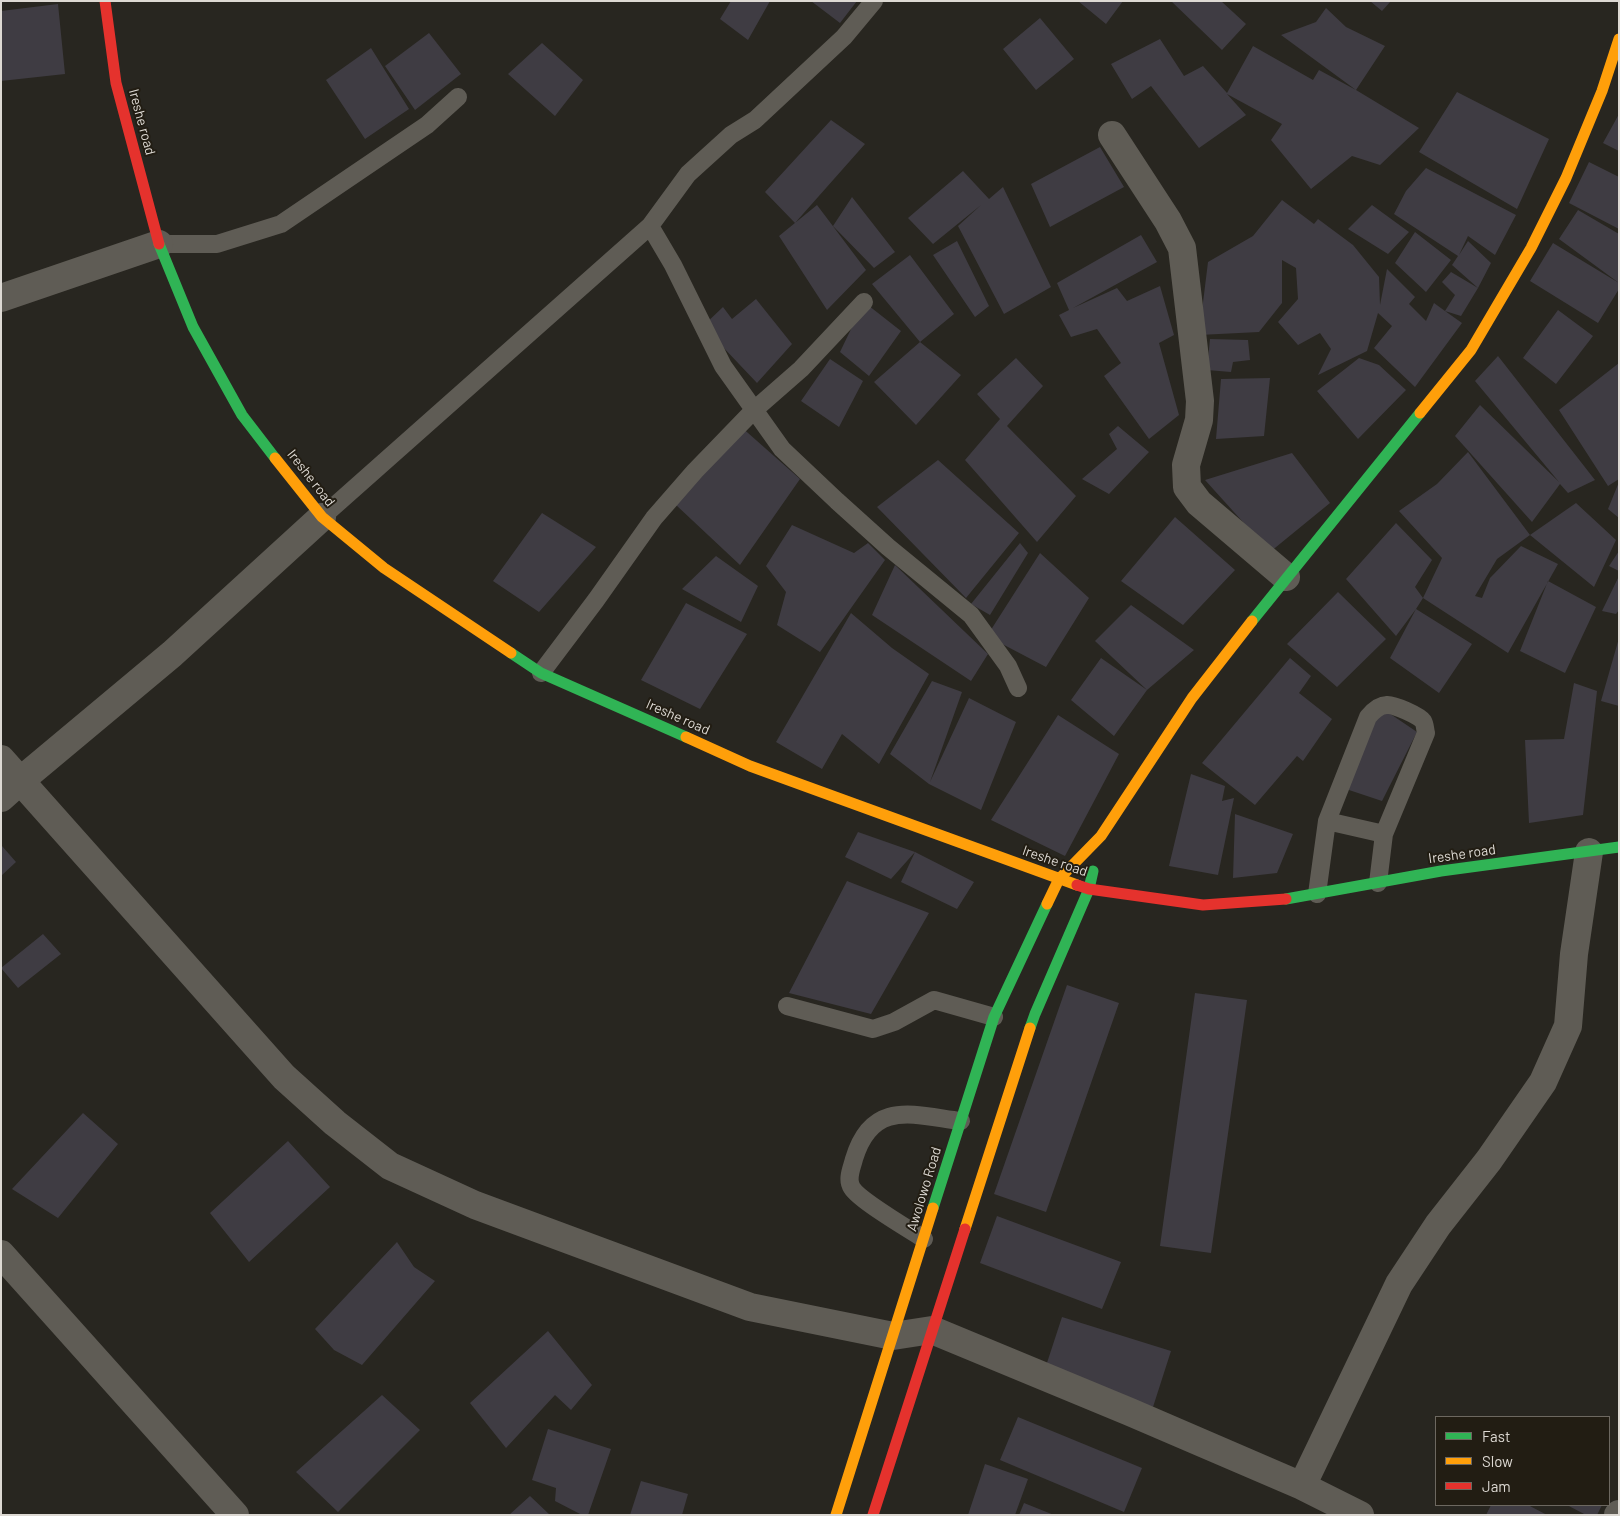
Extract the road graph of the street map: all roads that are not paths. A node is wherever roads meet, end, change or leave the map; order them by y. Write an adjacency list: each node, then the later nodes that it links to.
1 (105, 1): 7 (main road, Ireshe road)
2 (874, 1): 6 (lane)
3 (1619, 39): 12 (main road)
4 (458, 96): 7 (lane)
5 (1112, 134): 12 (street)
6 (650, 226): 10 (lane); 11 (lane)
7 (159, 244): 8 (street); 11 (main road, Ireshe road)
8 (1, 298)
9 (864, 302): 10 (lane)
10 (753, 411): 13 (lane); 14 (lane)
11 (322, 517): 13 (main road, Ireshe road); 16 (street)
12 (1286, 576): 19 (main road)
13 (541, 673): 22 (main road, Ireshe road)
14 (1018, 688)
15 (1, 759): 16 (street)
16 (11, 789): 32 (street)
17 (1327, 821): 18 (lane); 18 (lane); 25 (lane)
18 (1384, 834): 23 (lane)
19 (1101, 836): 22 (main road, Awolowo Road); 24 (main road)
20 (1619, 847): 21 (main road, Ireshe road)
21 (1589, 852): 23 (main road, Ireshe road); 33 (street)
22 (1059, 879): 24 (main road, Ireshe road); 27 (main road, Awolowo Road)
23 (1378, 883): 25 (main road, Ireshe road)
24 (1089, 889): 25 (main road, Ireshe road); 31 (main road)
25 (1317, 894)
26 (787, 1006): 27 (lane)
27 (994, 1017): 28 (main road, Awolowo Road)
28 (961, 1121): 29 (main road, Awolowo Road); 29 (lane)
29 (924, 1239): 32 (main road, Awolowo Road)
30 (1, 1254): 34 (street)
31 (932, 1330): 32 (street); 33 (street); 36 (main road)
32 (893, 1336): 35 (main road, Awolowo Road)
33 (1302, 1486): 37 (street)
34 (235, 1515)
35 (836, 1515)
36 (873, 1515)
37 (1360, 1515)

